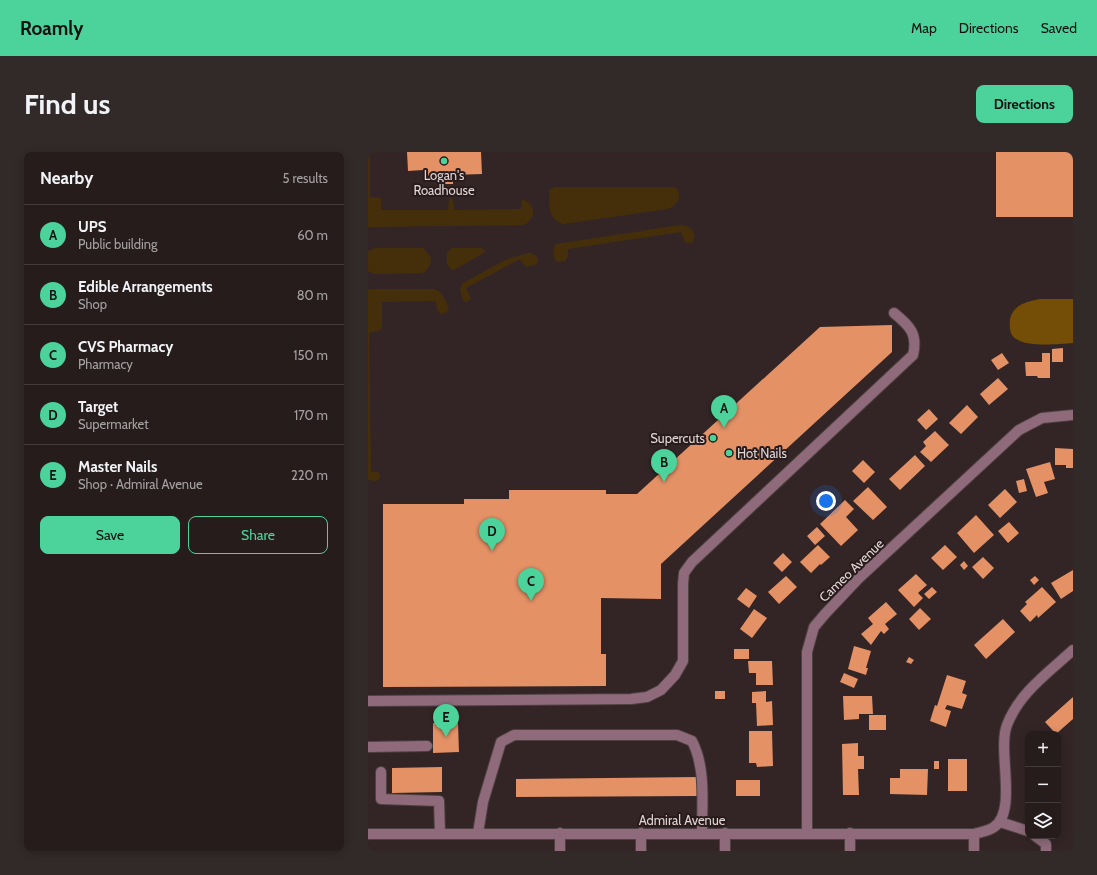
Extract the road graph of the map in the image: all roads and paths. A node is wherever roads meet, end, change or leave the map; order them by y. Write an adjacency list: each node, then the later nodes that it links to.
1 (894, 314): 4 (street)
2 (1073, 415): 12 (street, Cameo Avenue)
3 (1073, 650): 8 (street)
4 (368, 701)
5 (426, 746): 6 (street)
6 (368, 747)
7 (381, 772): 14 (street)
8 (997, 825): 9 (street); 19 (street, Admiral Avenue)
9 (1025, 830)
10 (702, 833): 11 (street, Admiral Avenue); 15 (street); 17 (street, Admiral Avenue)
11 (725, 833): 12 (street, Admiral Avenue); 23 (street)
12 (807, 833): 18 (street, Admiral Avenue)
13 (368, 834): 14 (street, Admiral Avenue)
14 (440, 834): 15 (street, Admiral Avenue)
15 (478, 834): 16 (street, Admiral Avenue)
16 (560, 834): 17 (street, Admiral Avenue); 21 (street)
17 (641, 834): 22 (street)
18 (850, 834): 19 (street, Admiral Avenue); 24 (street)
19 (974, 834): 25 (street)
20 (1039, 839): 26 (street)
21 (560, 851)
22 (641, 851)
23 (725, 851)
24 (850, 851)
25 (974, 851)
26 (1046, 851)

